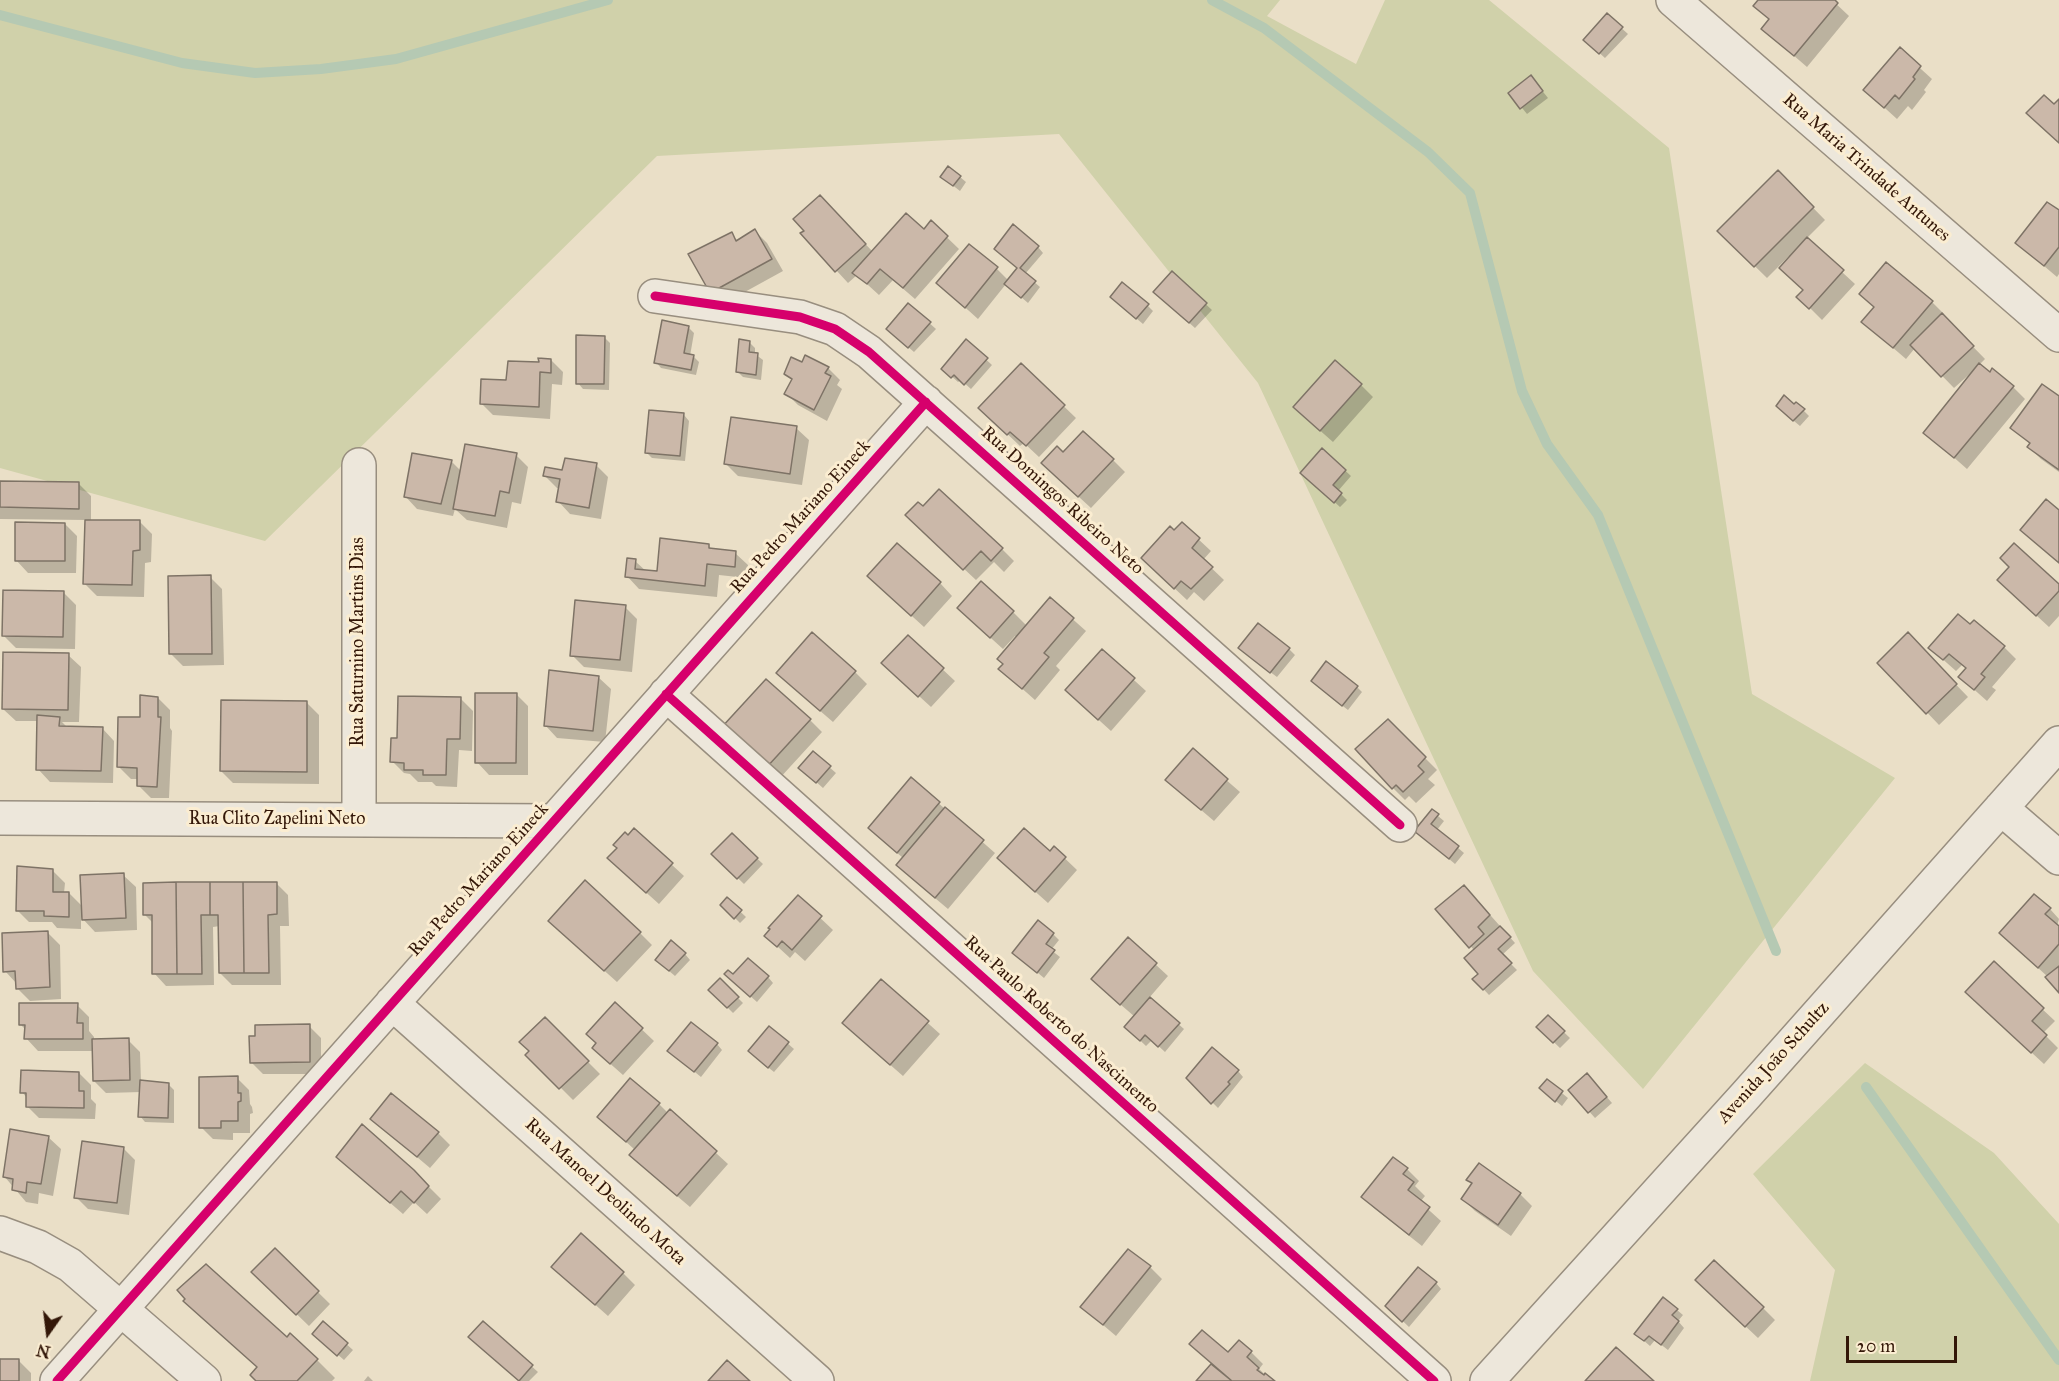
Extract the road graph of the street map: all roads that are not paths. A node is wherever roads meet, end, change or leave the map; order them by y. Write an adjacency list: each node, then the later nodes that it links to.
1 (1673, 0): 3 (street, Rua Maria Trindade Antunes)
2 (655, 296): 4 (street, Rua Domingos Ribeiro Neto)
3 (2059, 335)
4 (926, 402): 6 (street, Rua Pedro Mariano Eineck); 12 (street, Rua Domingos Ribeiro Neto)
5 (359, 465): 10 (street, Rua Saturnino Martins Dias)
6 (666, 694): 11 (street, Rua Pedro Mariano Eineck); 20 (street, Rua Paulo Roberto do Nascimento)
7 (2059, 743): 8 (street, Avenida João Schultz)
8 (2001, 808): 13 (street); 21 (street, Avenida João Schultz)
9 (0, 818): 10 (street, Rua Clito Zapelini Neto)
10 (359, 820): 11 (street, Rua Clito Zapelini Neto)
11 (554, 821): 14 (street, Rua Pedro Mariano Eineck)
12 (1400, 825)
13 (2059, 858)
14 (392, 1003): 16 (street, Rua Pedro Mariano Eineck); 19 (street, Rua Manoel Deolindo Mota)
15 (0, 1233): 16 (street)
16 (122, 1308): 17 (street, Rua Pedro Mariano Eineck); 18 (street)
17 (57, 1381)
18 (204, 1381)
19 (817, 1381)
20 (1434, 1381)
21 (1487, 1381)

